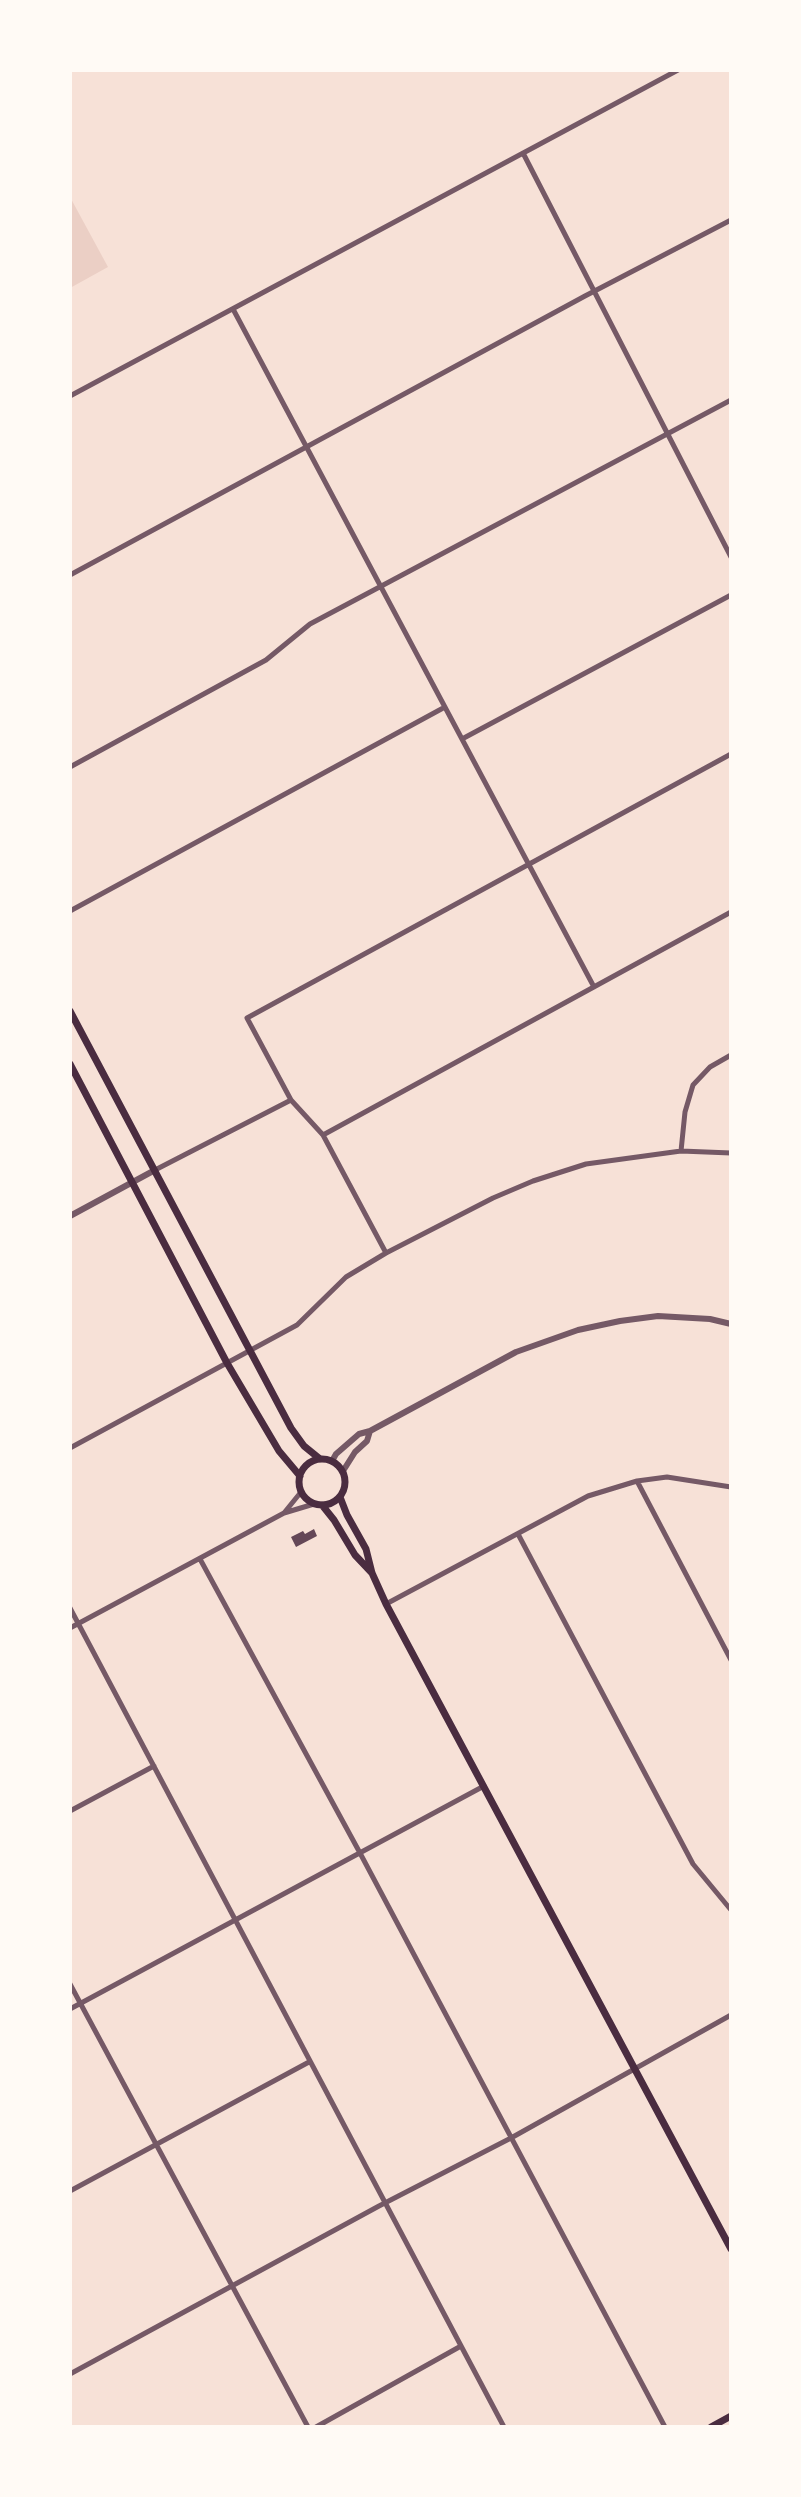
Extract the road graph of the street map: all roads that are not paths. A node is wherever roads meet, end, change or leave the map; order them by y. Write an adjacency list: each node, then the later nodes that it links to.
1 (678, 70): 2 (street)
2 (523, 153): 4 (street); 5 (street)
3 (731, 220): 4 (street)
4 (594, 291): 8 (street); 9 (street)
5 (233, 309): 6 (street); 9 (street)
6 (70, 396)
7 (731, 401): 8 (street)
8 (667, 434): 10 (street); 12 (street)
9 (306, 446): 11 (street); 12 (street)
10 (731, 557)
11 (70, 575)
12 (382, 586): 14 (street); 17 (street)
13 (731, 595): 15 (street)
14 (445, 707): 15 (street); 19 (street)
15 (462, 739): 18 (street)
16 (731, 754): 18 (street)
17 (70, 767)
18 (528, 865): 21 (street); 25 (street)
19 (70, 911)
20 (731, 912): 21 (street)
21 (594, 987): 26 (street)
22 (70, 1011): 29 (main road)
23 (731, 1055): 27 (street)
24 (70, 1064): 30 (main road)
25 (291, 1100): 26 (street); 29 (street)
26 (323, 1135): 32 (street)
27 (681, 1151): 28 (street); 32 (street)
28 (731, 1153)
29 (155, 1170): 30 (street); 34 (main road)
30 (133, 1182): 31 (street); 35 (main road)
31 (70, 1216)
32 (386, 1253): 34 (street)
33 (731, 1324): 36 (street)
34 (252, 1350): 35 (street); 38 (main road)
35 (228, 1363): 37 (street); 41 (main road)
36 (370, 1431): 39 (street); 40 (street)
37 (70, 1448)
38 (320, 1459): 39 (main road); 41 (main road)
39 (332, 1461): 40 (main road)
40 (343, 1471): 45 (main road)
41 (300, 1476): 44 (main road)
42 (637, 1481): 43 (street); 48 (street); 55 (street)
43 (731, 1487)
44 (302, 1492): 46 (main road); 47 (street)
45 (340, 1497): 46 (main road); 50 (main road)
46 (318, 1504): 47 (street); 50 (main road)
47 (284, 1513): 49 (street)
48 (518, 1534): 51 (street); 60 (street)
49 (200, 1559): 53 (street); 59 (street)
50 (372, 1573): 51 (main road)
51 (386, 1604): 57 (main road)
52 (70, 1608): 53 (street)
53 (78, 1624): 54 (street); 56 (street)
54 (70, 1628)
55 (731, 1660)
56 (154, 1766): 58 (street); 61 (street)
57 (484, 1786): 59 (street); 67 (main road)
58 (70, 1811)
59 (360, 1853): 61 (street); 68 (street)
60 (731, 1910)
61 (236, 1920): 63 (street); 66 (street)
62 (70, 1984): 63 (street)
63 (80, 2003): 64 (street); 69 (street)
64 (70, 2008)
65 (731, 2015): 67 (street)
66 (309, 2062): 69 (street); 71 (street)
67 (633, 2069): 68 (street); 72 (main road)
68 (511, 2138): 71 (street); 80 (street)
69 (155, 2144): 70 (street); 73 (street)
70 (70, 2191)
71 (385, 2203): 73 (street); 74 (street)
72 (731, 2249)
73 (231, 2287): 75 (street); 77 (street)
74 (461, 2346): 78 (street); 79 (street)
75 (70, 2374)
76 (731, 2416): 81 (main road)
77 (308, 2427)
78 (316, 2427)
79 (504, 2427)
80 (665, 2427)
81 (711, 2427)

